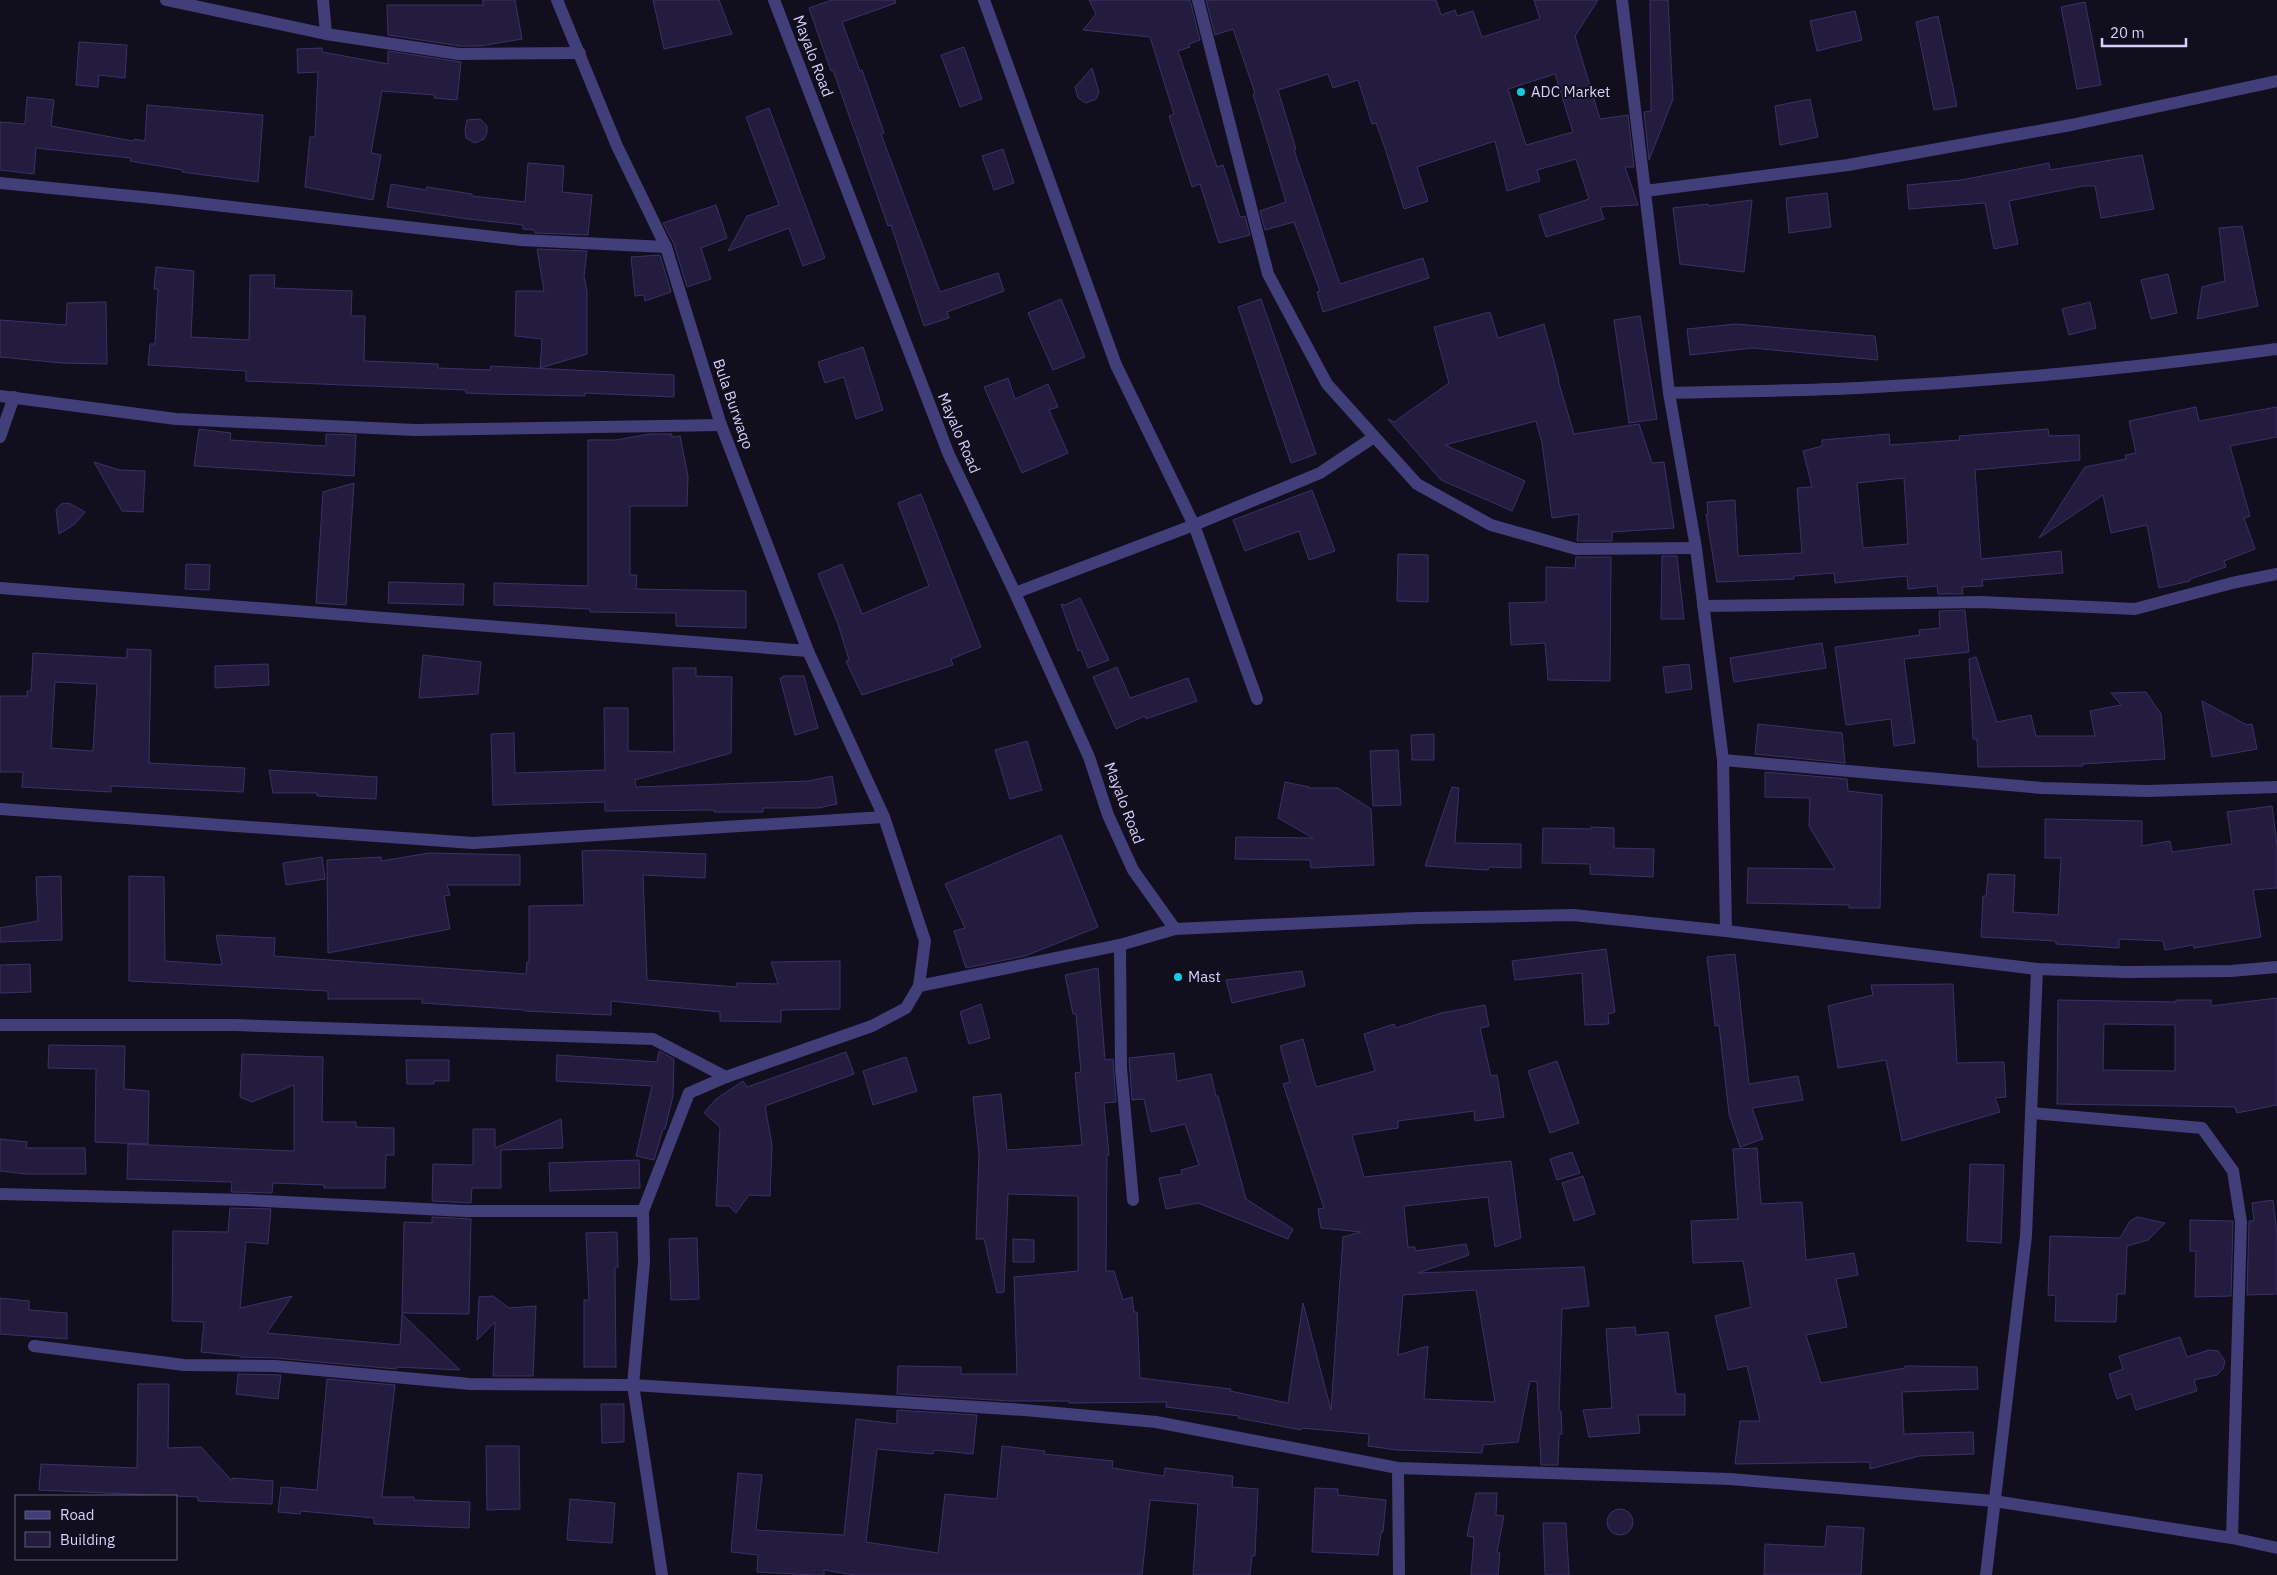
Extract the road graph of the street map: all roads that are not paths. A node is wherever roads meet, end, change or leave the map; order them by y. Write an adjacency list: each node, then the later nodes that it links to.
1 (166, 0): 8 (street)
2 (323, 0): 8 (street)
3 (558, 0): 9 (street, Bula Burwaqo)
4 (774, 0): 25 (street, Mayalo Road)
5 (984, 0): 21 (street)
6 (1198, 0): 19 (street)
7 (1622, 0): 12 (street)
8 (326, 34): 9 (street)
9 (580, 53): 13 (street, Bula Burwaqo)
10 (2277, 81): 12 (street)
11 (0, 183): 13 (street)
12 (1645, 191): 15 (street)
13 (666, 247): 18 (street, Bula Burwaqo)
14 (2277, 349): 15 (street)
15 (1669, 393): 22 (street)
16 (0, 396): 17 (street)
17 (14, 397): 18 (street); 20 (street)
18 (721, 425): 27 (street, Bula Burwaqo)
19 (1374, 437): 21 (street); 22 (street)
20 (0, 438)
21 (1194, 525): 25 (street); 28 (street)
22 (1696, 548): 26 (street)
23 (2277, 574): 26 (street)
24 (0, 588): 27 (street)
25 (1015, 593): 33 (street, Mayalo Road)
26 (1703, 606): 29 (street)
27 (808, 650): 32 (street, Bula Burwaqo)
28 (1257, 699)
29 (1723, 760): 30 (street); 34 (street)
30 (2277, 787)
31 (0, 809): 32 (street)
32 (884, 817): 38 (street, Bula Burwaqo)
33 (1175, 929): 34 (street); 35 (street)
34 (1726, 931): 37 (street)
35 (1120, 945): 38 (street); 43 (street)
36 (2277, 967): 37 (street)
37 (2037, 969): 41 (street)
38 (919, 986): 40 (street)
39 (0, 1025): 40 (street)
40 (726, 1077): 44 (street)
41 (2031, 1113): 48 (street); 49 (street)
42 (0, 1194): 44 (street)
43 (1133, 1200)
44 (643, 1211): 46 (street)
45 (34, 1346): 46 (street)
46 (633, 1385): 47 (street); 51 (street)
47 (1398, 1468): 48 (street); 52 (street)
48 (1994, 1501): 49 (street); 53 (street)
49 (2232, 1538): 50 (street)
50 (2277, 1548)
51 (662, 1575)
52 (1399, 1575)
53 (1986, 1575)

